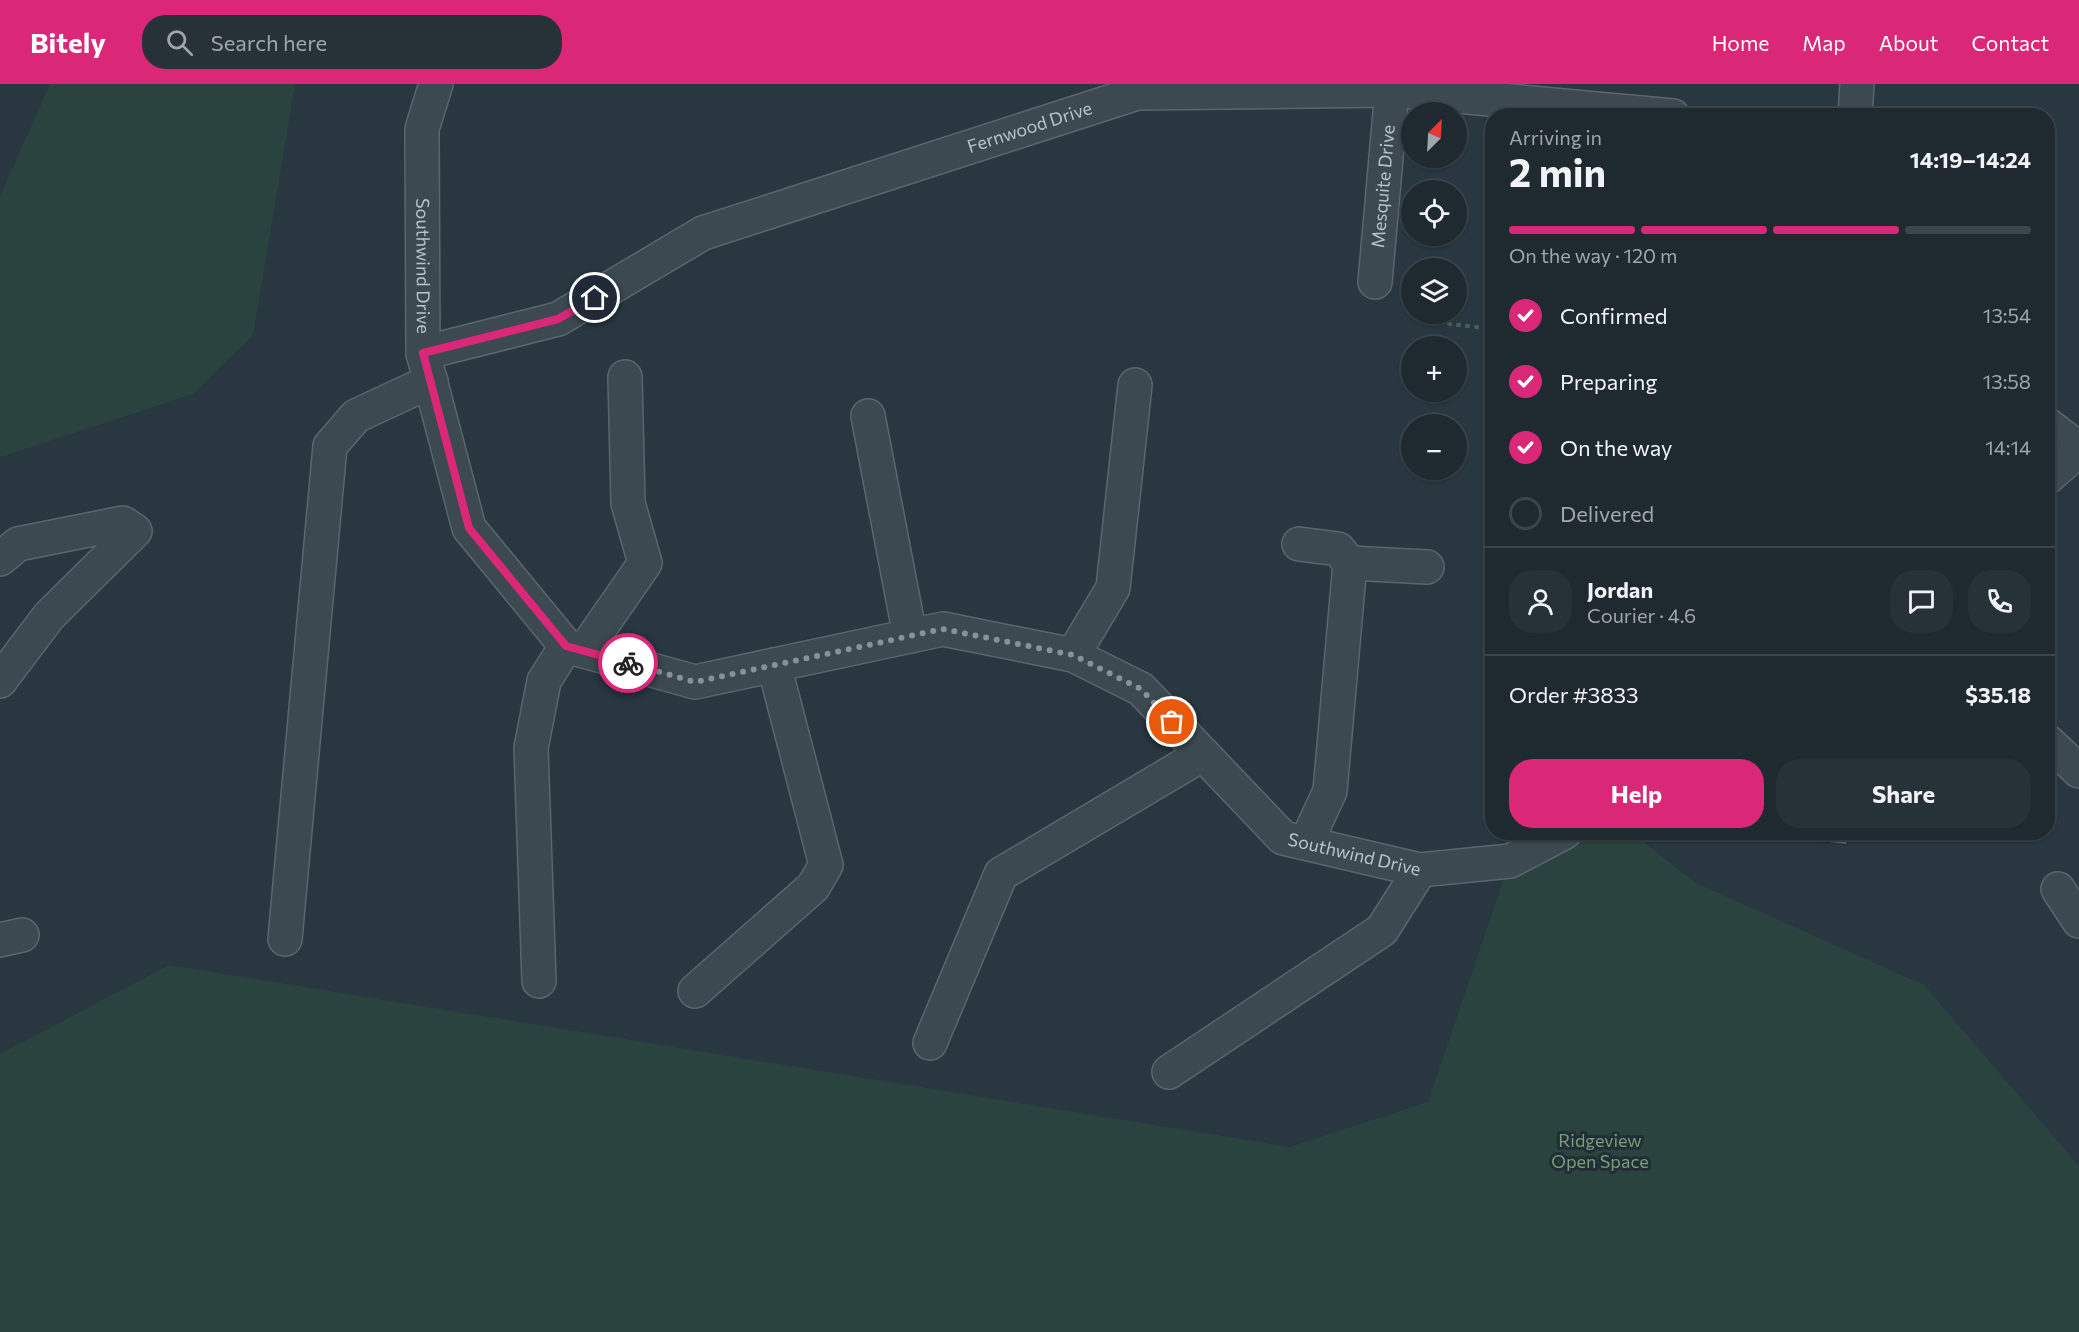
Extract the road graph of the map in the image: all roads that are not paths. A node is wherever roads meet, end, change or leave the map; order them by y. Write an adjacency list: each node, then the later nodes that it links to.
1 (436, 84): 7 (street, Southwind Drive)
2 (1857, 84): 5 (street)
3 (1392, 90): 4 (street, Fernwood Drive); 6 (street, Mesquite Drive); 7 (street, Fernwood Drive)
4 (1586, 108)
5 (1856, 108)
6 (1375, 282)
7 (427, 367): 19 (street, Southwind Drive); 31 (street, Fernwood Drive)
8 (625, 377): 19 (street)
9 (1135, 385): 20 (street)
10 (868, 416): 18 (street)
11 (2055, 430): 12 (street)
12 (2079, 449): 13 (street)
13 (2055, 471)
14 (1299, 544): 16 (street)
15 (0, 559): 22 (street)
16 (1350, 563): 17 (street); 27 (street)
17 (1427, 567)
18 (910, 636): 20 (street, Southwind Drive); 21 (street, Southwind Drive)
19 (575, 648): 21 (street, Southwind Drive); 32 (street)
20 (1073, 655): 24 (street, Southwind Drive)
21 (774, 665): 33 (street)
22 (0, 681)
23 (2055, 749): 25 (street)
24 (1203, 754): 27 (street, Southwind Drive); 34 (street)
25 (2079, 771)
26 (1550, 840): 28 (street, Southwind Drive)
27 (1306, 843): 28 (street, Southwind Drive)
28 (1420, 870): 35 (street)
29 (2058, 889): 30 (street)
30 (2079, 921)
31 (285, 939)
32 (539, 981)
33 (694, 991)
34 (930, 1043)
35 (1169, 1072)

